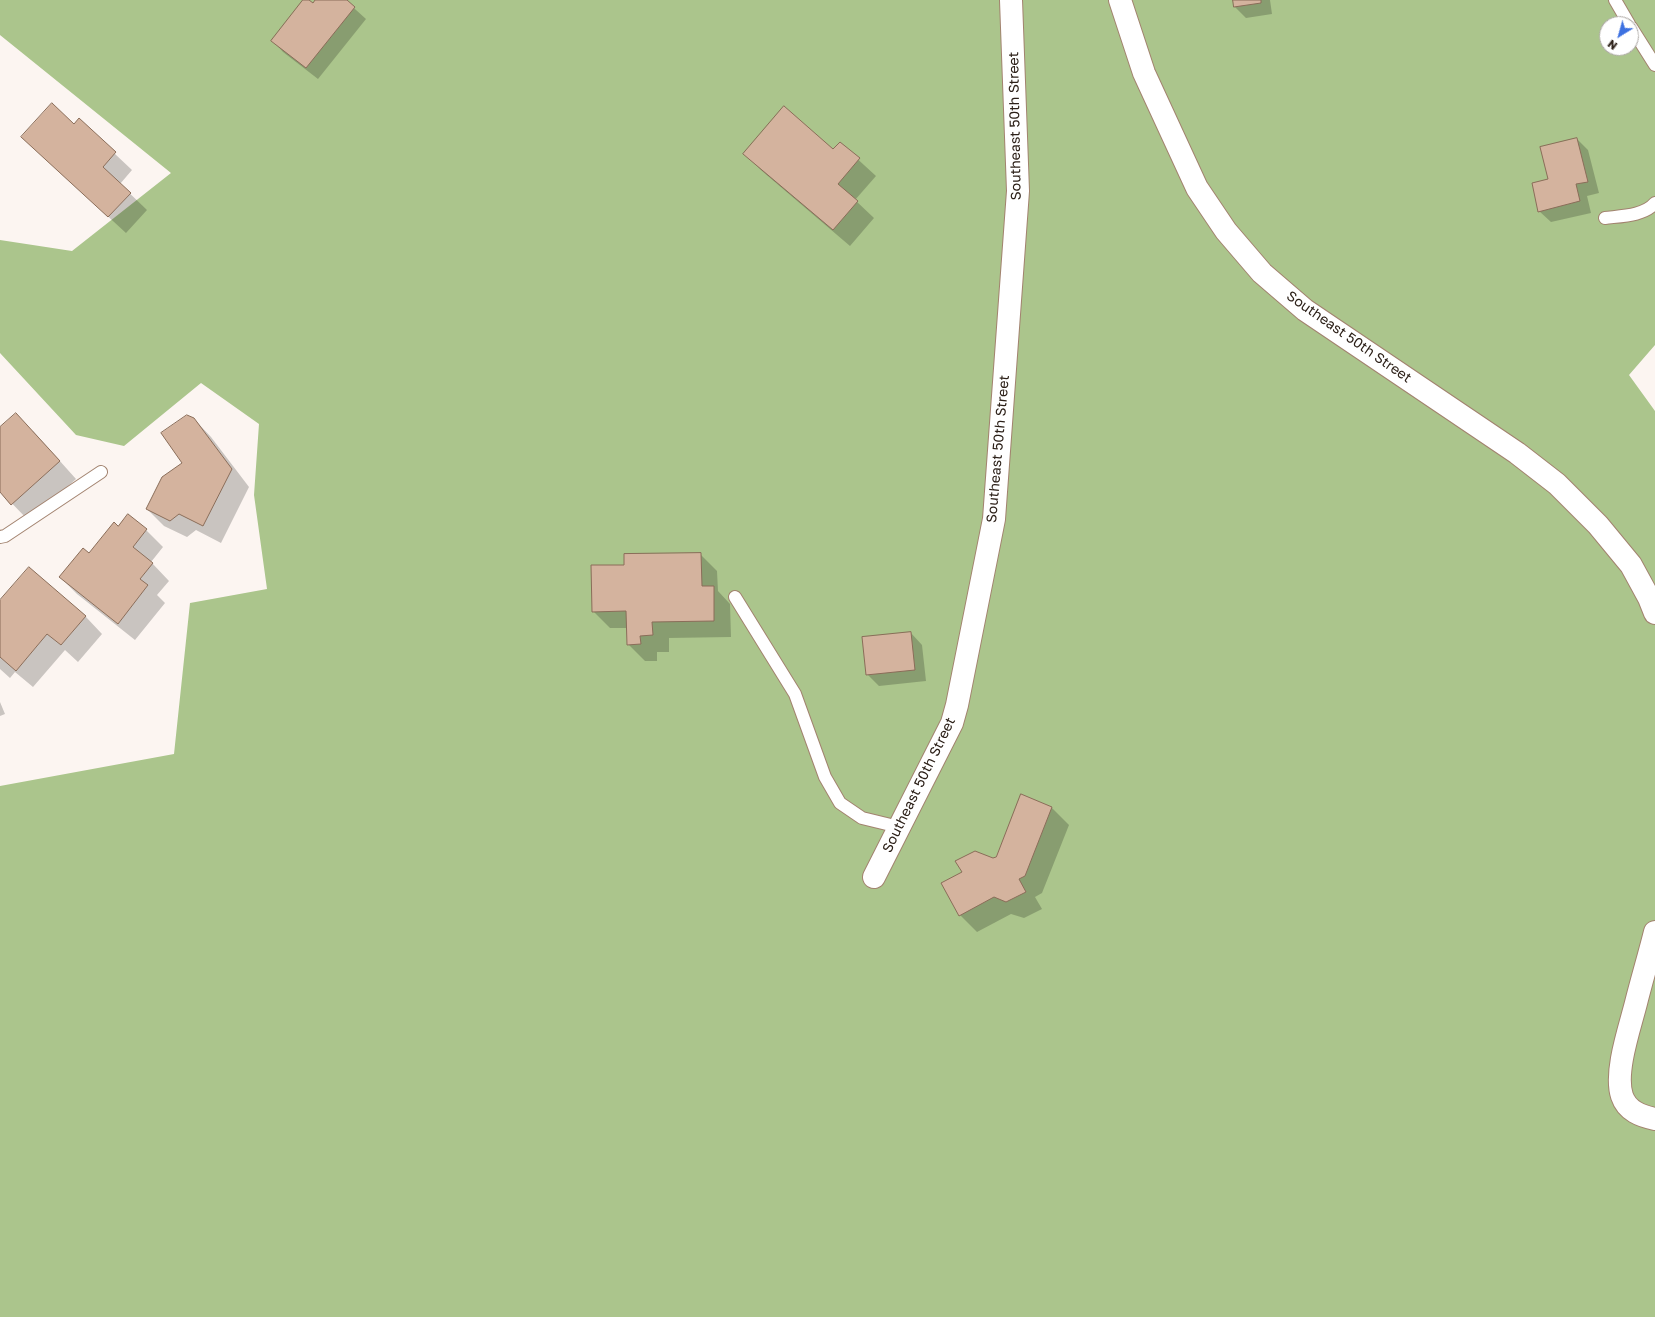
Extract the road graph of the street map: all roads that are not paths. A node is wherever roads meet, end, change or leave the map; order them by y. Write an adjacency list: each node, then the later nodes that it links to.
1 (1011, 0): 13 (street, Southeast 50th Street)
2 (1120, 0): 12 (street, Southeast 50th Street)
3 (1615, 0): 4 (lane)
4 (1624, 16)
5 (1639, 40): 6 (lane)
6 (1655, 65)
7 (1655, 203): 8 (lane)
8 (1605, 218)
9 (101, 472): 10 (lane)
10 (0, 537)
11 (735, 597): 13 (lane)
12 (1655, 613)
13 (899, 827): 14 (street, Southeast 50th Street)
14 (874, 877)
15 (1655, 932): 16 (street)
16 (1655, 1119)

